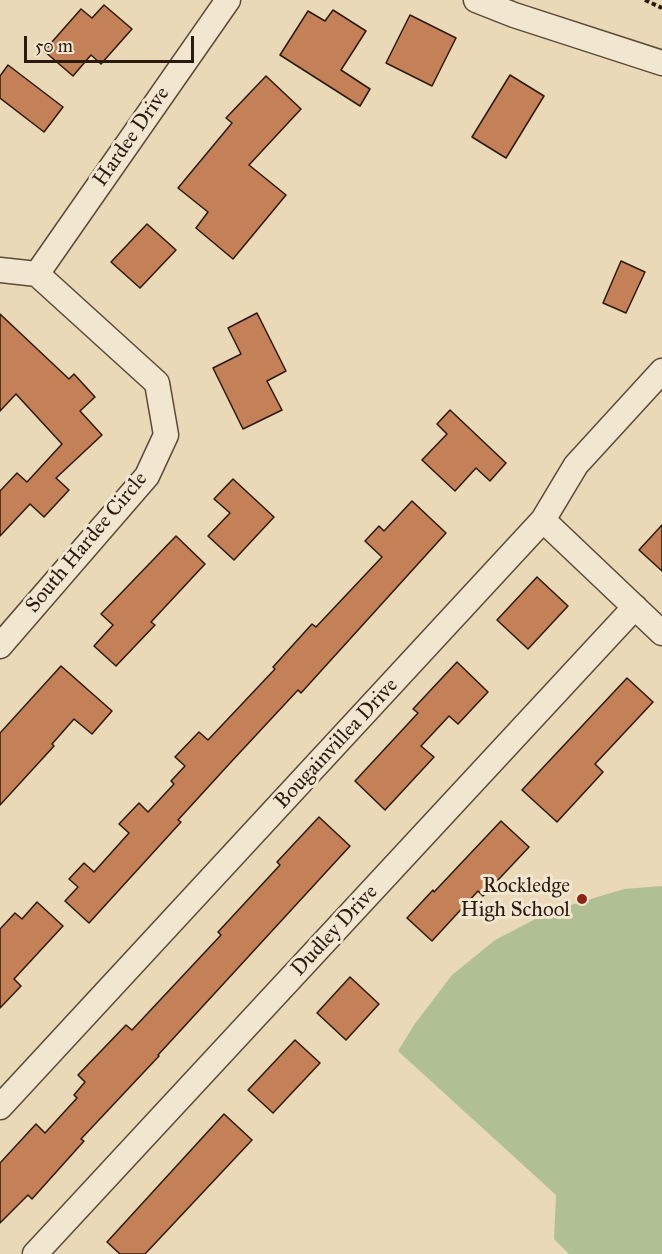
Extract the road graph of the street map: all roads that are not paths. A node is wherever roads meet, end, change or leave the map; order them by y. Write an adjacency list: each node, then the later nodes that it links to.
1 (228, 0): 5 (street, Hardee Drive)
2 (476, 0): 3 (street)
3 (662, 63)
4 (0, 270): 5 (street)
5 (37, 274): 10 (street, South Hardee Circle)
6 (662, 371): 7 (street, Bougainvillea Drive)
7 (543, 520): 8 (street); 11 (street, Bougainvillea Drive)
8 (635, 608): 9 (street); 12 (street, Dudley Drive)
9 (662, 633)
10 (0, 646)
11 (0, 1107)
12 (35, 1254)

